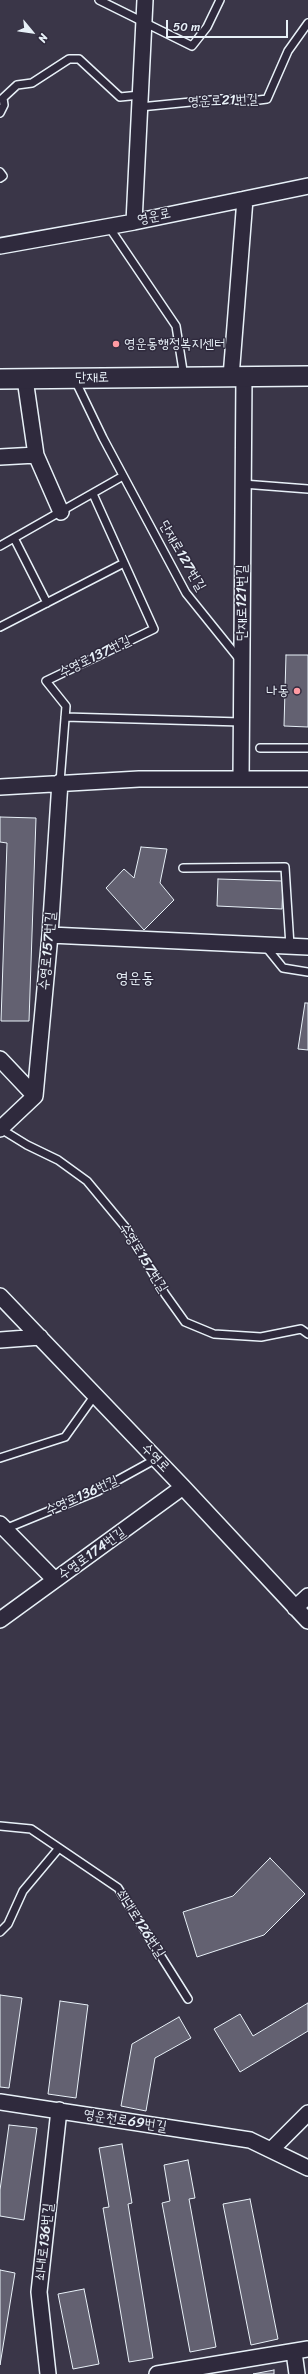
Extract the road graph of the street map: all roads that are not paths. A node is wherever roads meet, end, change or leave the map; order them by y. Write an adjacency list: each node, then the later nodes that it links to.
1 (99, 0): 4 (lane)
2 (145, 0): 4 (street)
3 (220, 0): 4 (lane)
4 (144, 23): 6 (street)
5 (308, 23): 6 (lane, 영운로21번길)
6 (140, 101): 7 (lane, 영운로21번길); 12 (street)
7 (0, 113)
8 (0, 172): 9 (lane)
9 (0, 178)
10 (308, 186): 11 (street, 영운로)
11 (245, 199): 12 (street, 영운로); 15 (street)
12 (134, 222): 13 (street, 영운로)
13 (109, 226): 14 (street, 영운로); 17 (lane)
14 (0, 246)
15 (237, 376): 16 (street, 단재로); 17 (street, 단재로); 24 (street, 단재로121번길)
16 (308, 376)
17 (184, 377): 19 (street, 단재로)
18 (25, 378): 19 (street, 단재로); 20 (street, 단재로); 21 (street)
19 (74, 378): 23 (lane, 단재로127번길)
20 (0, 379)
21 (36, 455): 22 (street); 27 (street)
22 (0, 457)
23 (123, 476): 26 (lane); 33 (lane, 단재로127번길)
24 (243, 484): 25 (lane); 33 (street, 단재로121번길)
25 (308, 489)
26 (93, 494): 27 (lane); 30 (lane, 수영로137번길)
27 (61, 512): 28 (lane)
28 (14, 538): 29 (lane); 31 (lane)
29 (0, 546)
30 (124, 563): 31 (lane); 34 (lane, 수영로137번길)
31 (47, 603): 32 (lane)
32 (0, 627)
33 (242, 662): 35 (street, 단재로121번길)
34 (65, 717): 35 (lane); 40 (lane, 수영로137번길)
35 (241, 722): 38 (street, 단재로121번길)
36 (260, 748): 37 (lane)
37 (308, 748)
38 (241, 779): 39 (street); 40 (street)
39 (308, 779)
40 (60, 782): 41 (street); 43 (street, 수영로157번길)
41 (0, 787)
42 (183, 868): 45 (lane)
43 (50, 935): 44 (street); 49 (street, 수영로157번길)
44 (264, 945): 45 (street); 47 (lane)
45 (290, 946): 46 (street)
46 (308, 947)
47 (308, 972)
48 (0, 1059): 49 (street)
49 (35, 1096): 50 (street, 수영로157번길)
50 (0, 1129): 52 (lane, 수영로157번길)
51 (0, 1296): 53 (street, 수영로)
52 (308, 1334)
53 (40, 1336): 54 (street); 55 (street, 수영로)
54 (0, 1340)
55 (95, 1394): 56 (lane); 57 (street, 수영로)
56 (0, 1458)
57 (156, 1459): 58 (street, 수영로); 59 (lane, 수영로136번길)
58 (183, 1487): 60 (street, 수영로174번길); 62 (street, 수영로)
59 (1, 1525): 60 (street, 수영로136번길)
60 (55, 1580): 63 (street, 수영로174번길)
61 (308, 1596): 62 (street)
62 (295, 1608): 64 (street, 수영로)
63 (0, 1620)
64 (308, 1621)
65 (0, 1826): 66 (lane, 쇠내로126번길)
66 (59, 1848): 67 (lane); 68 (lane, 쇠내로126번길)
67 (0, 1932)
68 (188, 1999)
69 (0, 2102): 70 (street, 영운천로69번길)
70 (59, 2110): 72 (street, 영운천로69번길); 75 (street, 쇠내로136번길)
71 (308, 2113): 72 (street)
72 (271, 2150): 73 (street, 영운천로69번길)
73 (308, 2168)
74 (301, 2350): 76 (street); 77 (street)
75 (48, 2374)
76 (157, 2374)
77 (297, 2374)

